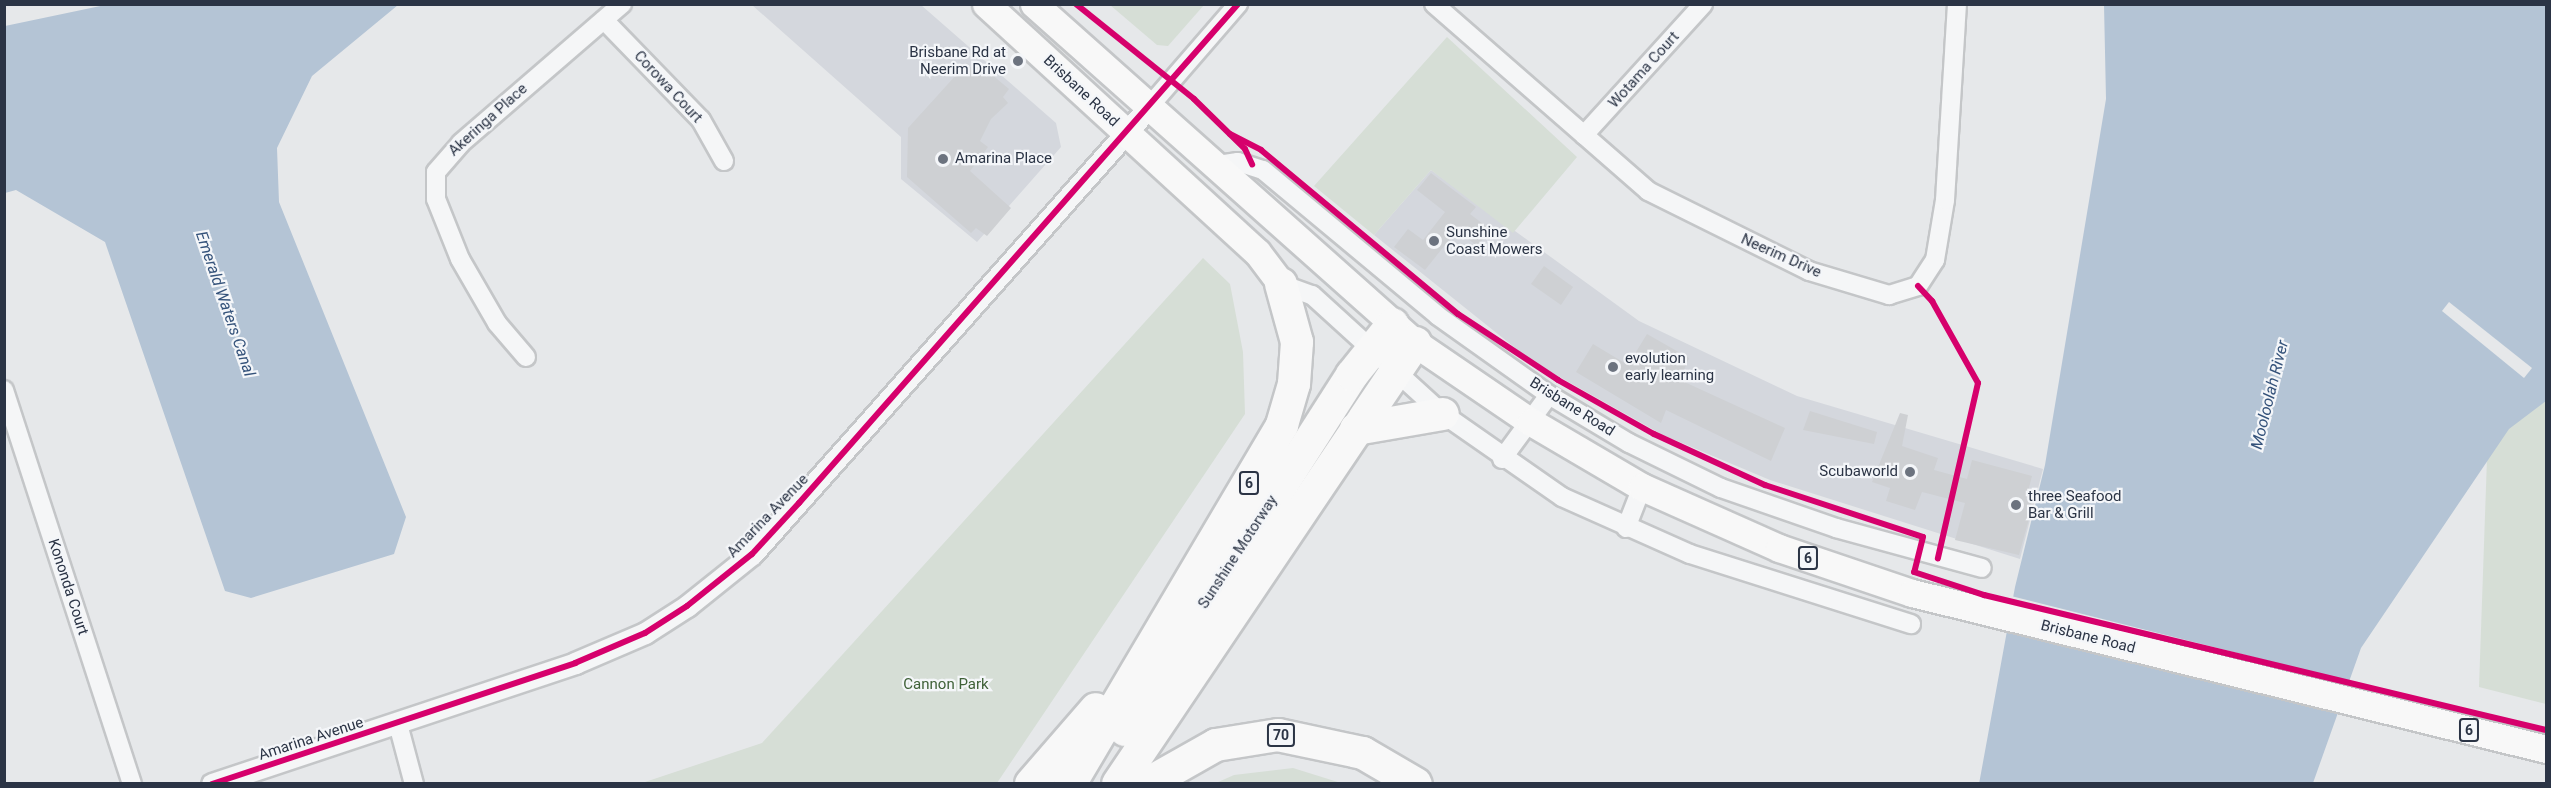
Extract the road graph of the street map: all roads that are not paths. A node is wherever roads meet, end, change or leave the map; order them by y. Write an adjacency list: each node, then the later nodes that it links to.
1 (622, 4): 8 (street, Akeringa Place)
2 (986, 4): 10 (main road, Brisbane Road / 6)
3 (1034, 4): 9 (main road, Brisbane Road / 6)
4 (1238, 4): 9 (street)
5 (1434, 4): 11 (street, Neerim Drive)
6 (1703, 4): 11 (street, Wotama Court)
7 (1957, 4): 11 (street, Neerim Drive)
8 (604, 20): 12 (street, Corowa Court); 17 (street, Akeringa Place)
9 (1148, 108): 10 (street, Amarina Avenue); 13 (main road, Brisbane Road / 6)
10 (1126, 134): 14 (main road, Brisbane Road / 6); 30 (street, Amarina Avenue)
11 (1584, 135)
12 (724, 161)
13 (1212, 166): 15 (main road, Brisbane Road / 6); 20 (street, Brisbane Road)
14 (1281, 284): 16 (street); 29 (highway, 6)
15 (1404, 334): 16 (highway, Sunshine Motorway); 18 (highway, Sunshine Motorway); 22 (main road, Brisbane Road / 6)
16 (1373, 349): 18 (street); 37 (highway, Sunshine Motorway)
17 (526, 357)
18 (1396, 370): 21 (street); 23 (highway, Sunshine Motorway)
19 (4, 390): 32 (street, Kononda Court)
20 (1550, 395): 22 (street); 27 (street, Brisbane Road)
21 (1443, 414): 23 (highway); 24 (street)
22 (1531, 422): 24 (street); 25 (main road, Brisbane Road / 6)
23 (1356, 429): 38 (highway, Sunshine Motorway)
24 (1502, 459): 26 (street)
25 (1642, 487): 26 (street); 31 (main road, Brisbane Road / 6)
26 (1626, 528): 28 (street)
27 (1982, 568)
28 (1911, 624)
29 (1137, 664): 35 (highway); 36 (highway, 6)
30 (398, 723): 33 (street, Amarina Avenue); 34 (street)
31 (2547, 749)
32 (132, 783)
33 (212, 783)
34 (414, 783)
35 (1031, 783)
36 (1070, 783)
37 (1090, 783)
38 (1118, 783)
39 (1147, 783): 40 (highway, 70)
40 (1416, 783)

